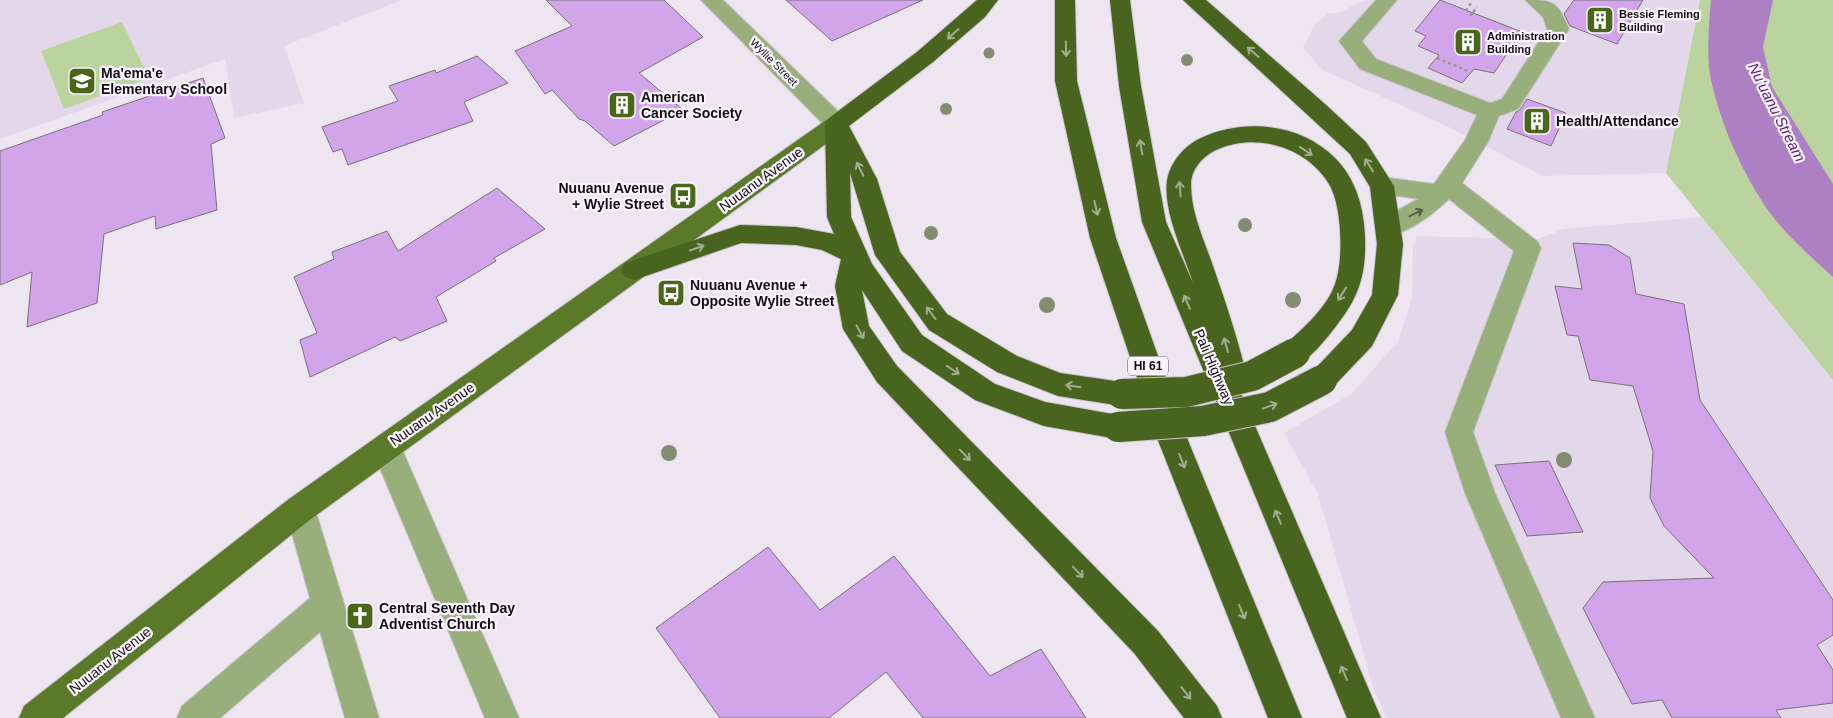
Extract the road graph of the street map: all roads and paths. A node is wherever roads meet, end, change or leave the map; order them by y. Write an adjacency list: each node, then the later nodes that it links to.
1 (711, 0): 13 (street, Wyllie Street)
2 (988, 0): 13 (highway, one-way to 13)
3 (1065, 0): 28 (highway, HI 61, one-way to 28)
4 (1120, 0): 19 (highway, Pali Highway, one-way to 4)
5 (1193, 0): 14 (highway, one-way to 5)
6 (1387, 0): 12 (street)
7 (1471, 3): 10 (path)
8 (1545, 3): 12 (street)
9 (1477, 8): 11 (path)
10 (1466, 11)
11 (1472, 13)
12 (1490, 111): 15 (street)
13 (837, 124): 17 (highway); 18 (main road, Nuuanu Avenue); 19 (highway, one-way to 13, bridge)
14 (1382, 186): 15 (street); 16 (highway)
15 (1443, 189): 16 (street, one-way to 15); 30 (street)
16 (1389, 227): 17 (highway, one-way to 16, bridge)
17 (855, 255): 18 (highway, one-way to 17); 27 (highway, one-way to 27)
18 (634, 270): 20 (main road, Nuuanu Avenue)
19 (1246, 444): 29 (highway, Pali Highway, one-way to 19)
20 (386, 447): 21 (main road, Nuuanu Avenue); 26 (street)
21 (300, 508): 22 (street); 23 (main road, Nuuanu Avenue)
22 (328, 604): 24 (street); 25 (street)
23 (36, 718)
24 (194, 718)
25 (362, 718)
26 (502, 718)
27 (1206, 718)
28 (1285, 718)
29 (1364, 718)
30 (1578, 718)

